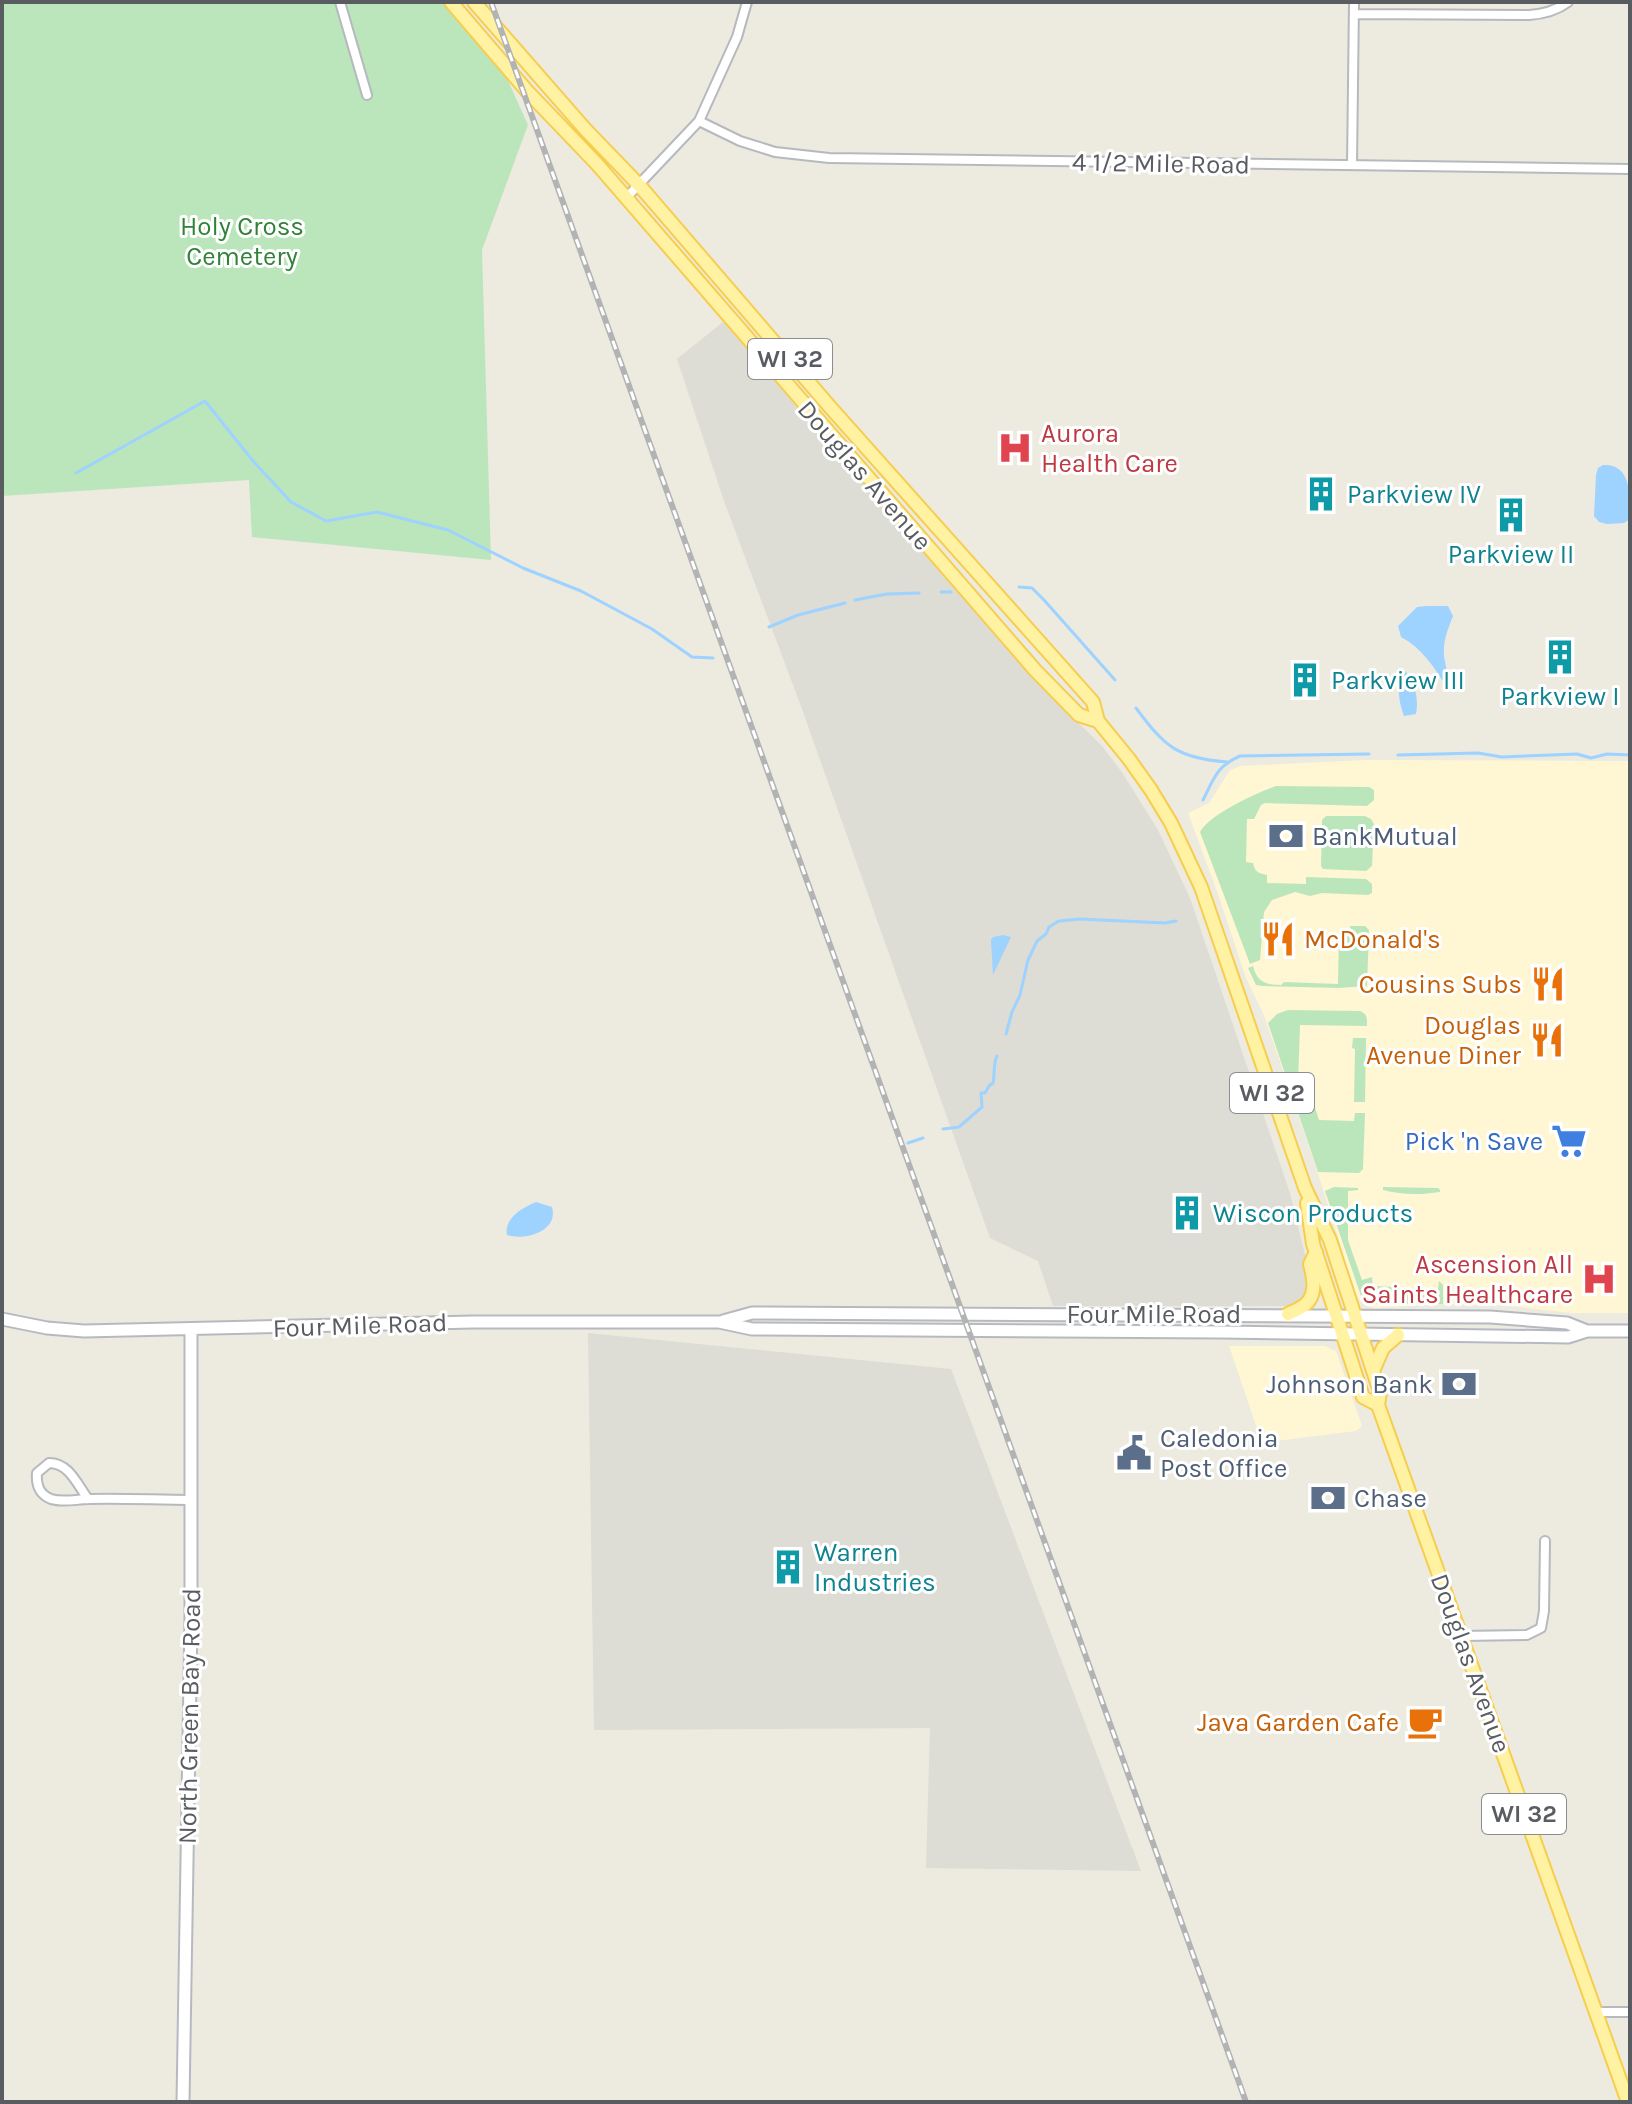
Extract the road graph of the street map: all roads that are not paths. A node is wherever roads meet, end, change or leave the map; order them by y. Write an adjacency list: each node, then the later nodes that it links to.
1 (340, 2): 8 (street)
2 (451, 2): 13 (main road, Douglas Avenue / WI 32)
3 (474, 2): 12 (main road, Douglas Avenue / WI 32)
4 (747, 2): 9 (street)
5 (1354, 2): 7 (street)
6 (1562, 4): 7 (street)
7 (1354, 14): 10 (street)
8 (367, 95)
9 (699, 121): 10 (street, 4 1/2 Mile Road); 12 (street)
10 (1352, 165): 11 (street, 4 1/2 Mile Road)
11 (1630, 169)
12 (639, 185): 13 (street); 14 (main road, Douglas Avenue / WI 32)
13 (626, 198): 14 (main road, Douglas Avenue / WI 32)
14 (1098, 721): 15 (main road, Douglas Avenue / WI 32)
15 (1305, 1188): 16 (main road, Douglas Avenue / WI 32); 19 (main road, Douglas Avenue / WI 32)
16 (1316, 1252): 17 (main road); 18 (main road, Douglas Avenue / WI 32)
17 (1288, 1314): 18 (street, Four Mile Road); 21 (street, Four Mile Road)
18 (1338, 1315): 19 (street, Four Mile Road); 25 (main road, Douglas Avenue / WI 32)
19 (1354, 1315): 23 (street, Four Mile Road); 26 (main road, Douglas Avenue / WI 32)
20 (2, 1319): 22 (street, Four Mile Road)
21 (719, 1322): 22 (street, Four Mile Road); 25 (street, Four Mile Road)
22 (191, 1329): 31 (street, North Green Bay Road)
23 (1587, 1331): 24 (street, Four Mile Road); 27 (street, Four Mile Road)
24 (1630, 1331)
25 (1343, 1334): 26 (street, Four Mile Road); 29 (main road, Douglas Avenue / WI 32)
26 (1361, 1334): 27 (street, Four Mile Road); 28 (main road, Douglas Avenue / WI 32)
27 (1398, 1335): 28 (main road)
28 (1373, 1371): 29 (main road, Douglas Avenue / WI 32)
29 (1378, 1405): 33 (main road, Douglas Avenue / WI 32)
30 (88, 1499): 30 (street); 31 (street)
31 (191, 1500): 36 (street, North Green Bay Road)
32 (1545, 1541): 33 (street)
33 (1461, 1636): 34 (main road, Douglas Avenue / WI 32)
34 (1595, 2012): 35 (street); 37 (main road, Douglas Avenue / WI 32)
35 (1630, 2012)
36 (183, 2102)
37 (1628, 2102)

